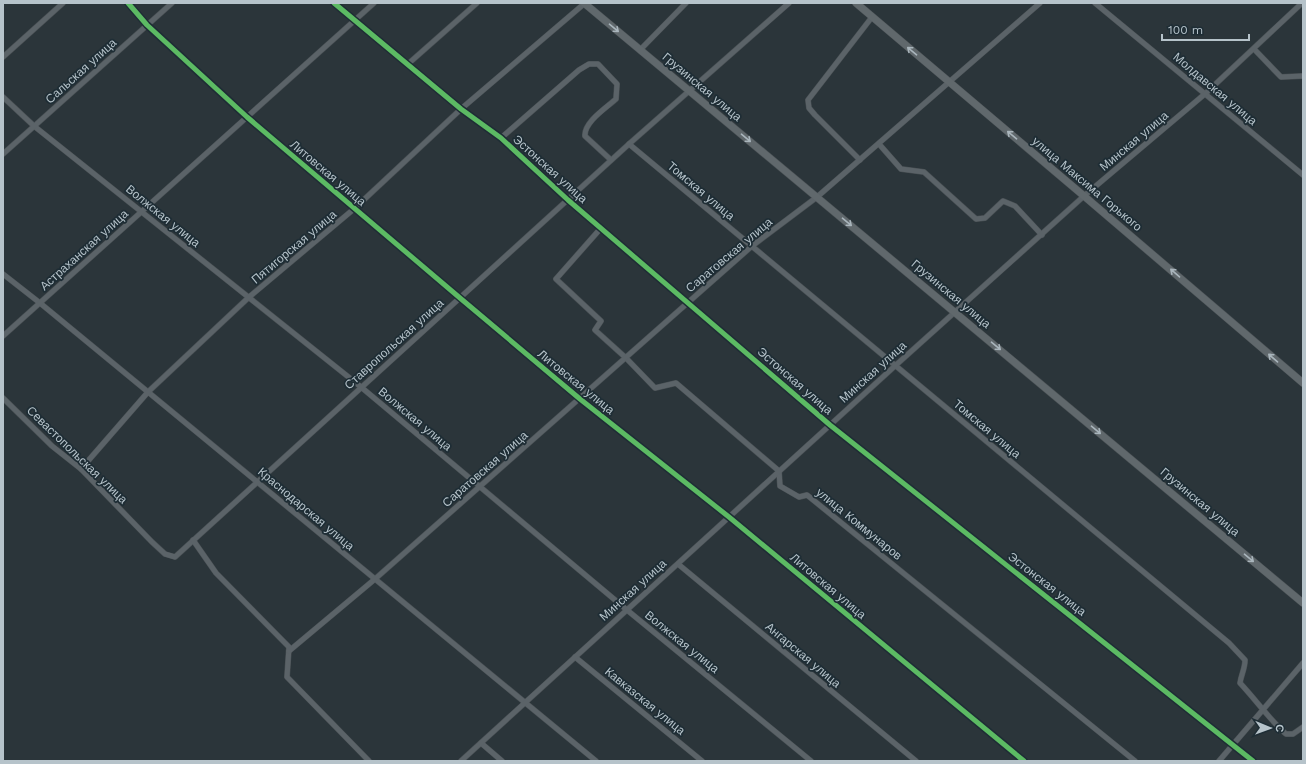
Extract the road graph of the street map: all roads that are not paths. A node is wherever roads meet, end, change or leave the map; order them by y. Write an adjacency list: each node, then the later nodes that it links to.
1 (63, 3): 19 (street)
2 (128, 3): 16 (street, Литовская улица)
3 (172, 3): 16 (street, Сальская улица)
4 (334, 3): 15 (street, Эстонская улица)
5 (374, 3): 15 (street, Астраханская улица)
6 (477, 3): 20 (street)
7 (584, 3): 18 (main road, Грузинская улица, one-way to 18); 26 (street, Пятигорская улица)
8 (686, 3): 18 (street)
9 (789, 3): 23 (street, Ставропольская улица)
10 (856, 3): 14 (main road, улица Максима Горького)
11 (1040, 3): 22 (street, Саратовская улица)
12 (1095, 3): 24 (street, Молдавская улица)
13 (1302, 3): 17 (street, Минская улица)
14 (872, 17): 22 (main road, улица Максима Горького, one-way to 14); 34 (street)
15 (355, 20): 20 (street, Эстонская улица); 27 (street, Астраханская улица)
16 (147, 25): 27 (street, Литовская улица); 28 (street, Сальская улица)
17 (1254, 49): 21 (street); 24 (street, Минская улица)
18 (640, 50): 23 (main road, Грузинская улица)
19 (3, 57)
20 (408, 64): 26 (street, Эстонская улица)
21 (1303, 76)
22 (949, 82): 31 (street, Саратовская улица); 36 (main road, улица Максима Горького, one-way to 22)
23 (690, 91): 30 (street, Ставропольская улица); 37 (main road, Грузинская улица, one-way to 37)
24 (1206, 94): 35 (street, Молдавская улица); 36 (street, Минская улица)
25 (3, 97): 28 (street, Волжская улица)
26 (461, 109): 29 (street, Эстонская улица); 39 (street, Пятигорская улица)
27 (247, 117): 39 (street, Литовская улица); 40 (street, Астраханская улица)
28 (34, 126): 32 (street, Сальская улица); 40 (street, Волжская улица)
29 (501, 138): 33 (street); 38 (street, Эстонская улица)
30 (629, 144): 33 (street, Ставропольская улица); 43 (street, Томская улица)
31 (879, 144): 34 (street, Саратовская улица); 42 (street)
32 (3, 154)
33 (611, 160): 38 (street, Ставропольская улица)
34 (860, 160): 37 (street, Саратовская улица)
35 (1303, 175)
36 (1084, 196): 42 (street, Минская улица); 53 (main road, улица Максима Горького, one-way to 36)
37 (817, 197): 43 (street, Саратовская улица); 49 (main road, Грузинская улица, one-way to 49)
38 (568, 200): 41 (street, Эстонская улица); 46 (street, Ставропольская улица)
39 (355, 208): 45 (street, Пятигорская улица); 46 (street, Литовская улица)
40 (142, 211): 45 (street, Волжская улица); 48 (street, Астраханская улица)
41 (601, 228): 47 (street, Эстонская улица); 51 (street)
42 (1042, 235): 49 (street, Минская улица)
43 (752, 246): 47 (street, Саратовская улица); 52 (street, Томская улица)
44 (3, 274): 48 (street, Краснодарская улица)
45 (248, 298): 54 (street, Волжская улица); 55 (street, Пятигорская улица)
46 (460, 298): 54 (street, Ставропольская улица); 57 (street, Литовская улица)
47 (689, 302): 51 (street, Саратовская улица); 58 (street, Эстонская улица)
48 (40, 303): 50 (street, Астраханская улица); 55 (street, Краснодарская улица)
49 (955, 312): 52 (street, Минская улица); 68 (main road, Грузинская улица, one-way to 68)
50 (3, 336)
51 (626, 358): 57 (street, Саратовская улица); 60 (street)
52 (896, 365): 58 (street, Минская улица); 74 (street, Томская улица)
53 (1303, 383)
54 (361, 387): 61 (street, Ставропольская улица); 62 (street, Волжская улица)
55 (148, 392): 59 (street, Пятигорская улица); 61 (street, Краснодарская улица)
56 (3, 398): 59 (street, Севастопольская улица)
57 (580, 399): 62 (street, Саратовская улица); 63 (street, Литовская улица)
58 (830, 425): 60 (street, Минская улица); 77 (street, Эстонская улица)
59 (81, 469): 65 (street, Севастопольская улица)
60 (779, 471): 63 (street, Минская улица); 86 (street, улица Коммунаров)
61 (257, 482): 64 (street, Ставропольская улица); 67 (street, Краснодарская улица)
62 (480, 487): 67 (street, Саратовская улица); 69 (street, Волжская улица)
63 (729, 517): 66 (street, Минская улица); 85 (street, Литовская улица)
64 (193, 540): 65 (street, Ставропольская улица); 70 (street)
65 (174, 557)
66 (678, 564): 69 (street, Минская улица); 84 (street, Ангарская улица)
67 (375, 579): 70 (street, Саратовская улица); 73 (street, Краснодарская улица)
68 (1303, 603)
69 (627, 610): 71 (street, Минская улица); 83 (street, Волжская улица)
70 (288, 651): 78 (street)
71 (575, 658): 73 (street, Минская улица); 82 (street, Кавказская улица)
72 (1303, 663): 74 (street)
73 (525, 703): 76 (street, Минская улица); 81 (street, Краснодарская улица)
74 (1264, 709): 75 (street, Томская улица); 77 (street)
75 (1303, 727)
76 (481, 743): 79 (street, Минская улица); 80 (street)
77 (1233, 744): 87 (street); 88 (street, Эстонская улица)
78 (369, 761)
79 (461, 761)
80 (502, 761)
81 (596, 761)
82 (702, 761)
83 (811, 761)
84 (916, 761)
85 (1024, 761)
86 (1135, 761)
87 (1219, 761)
88 (1253, 761)

